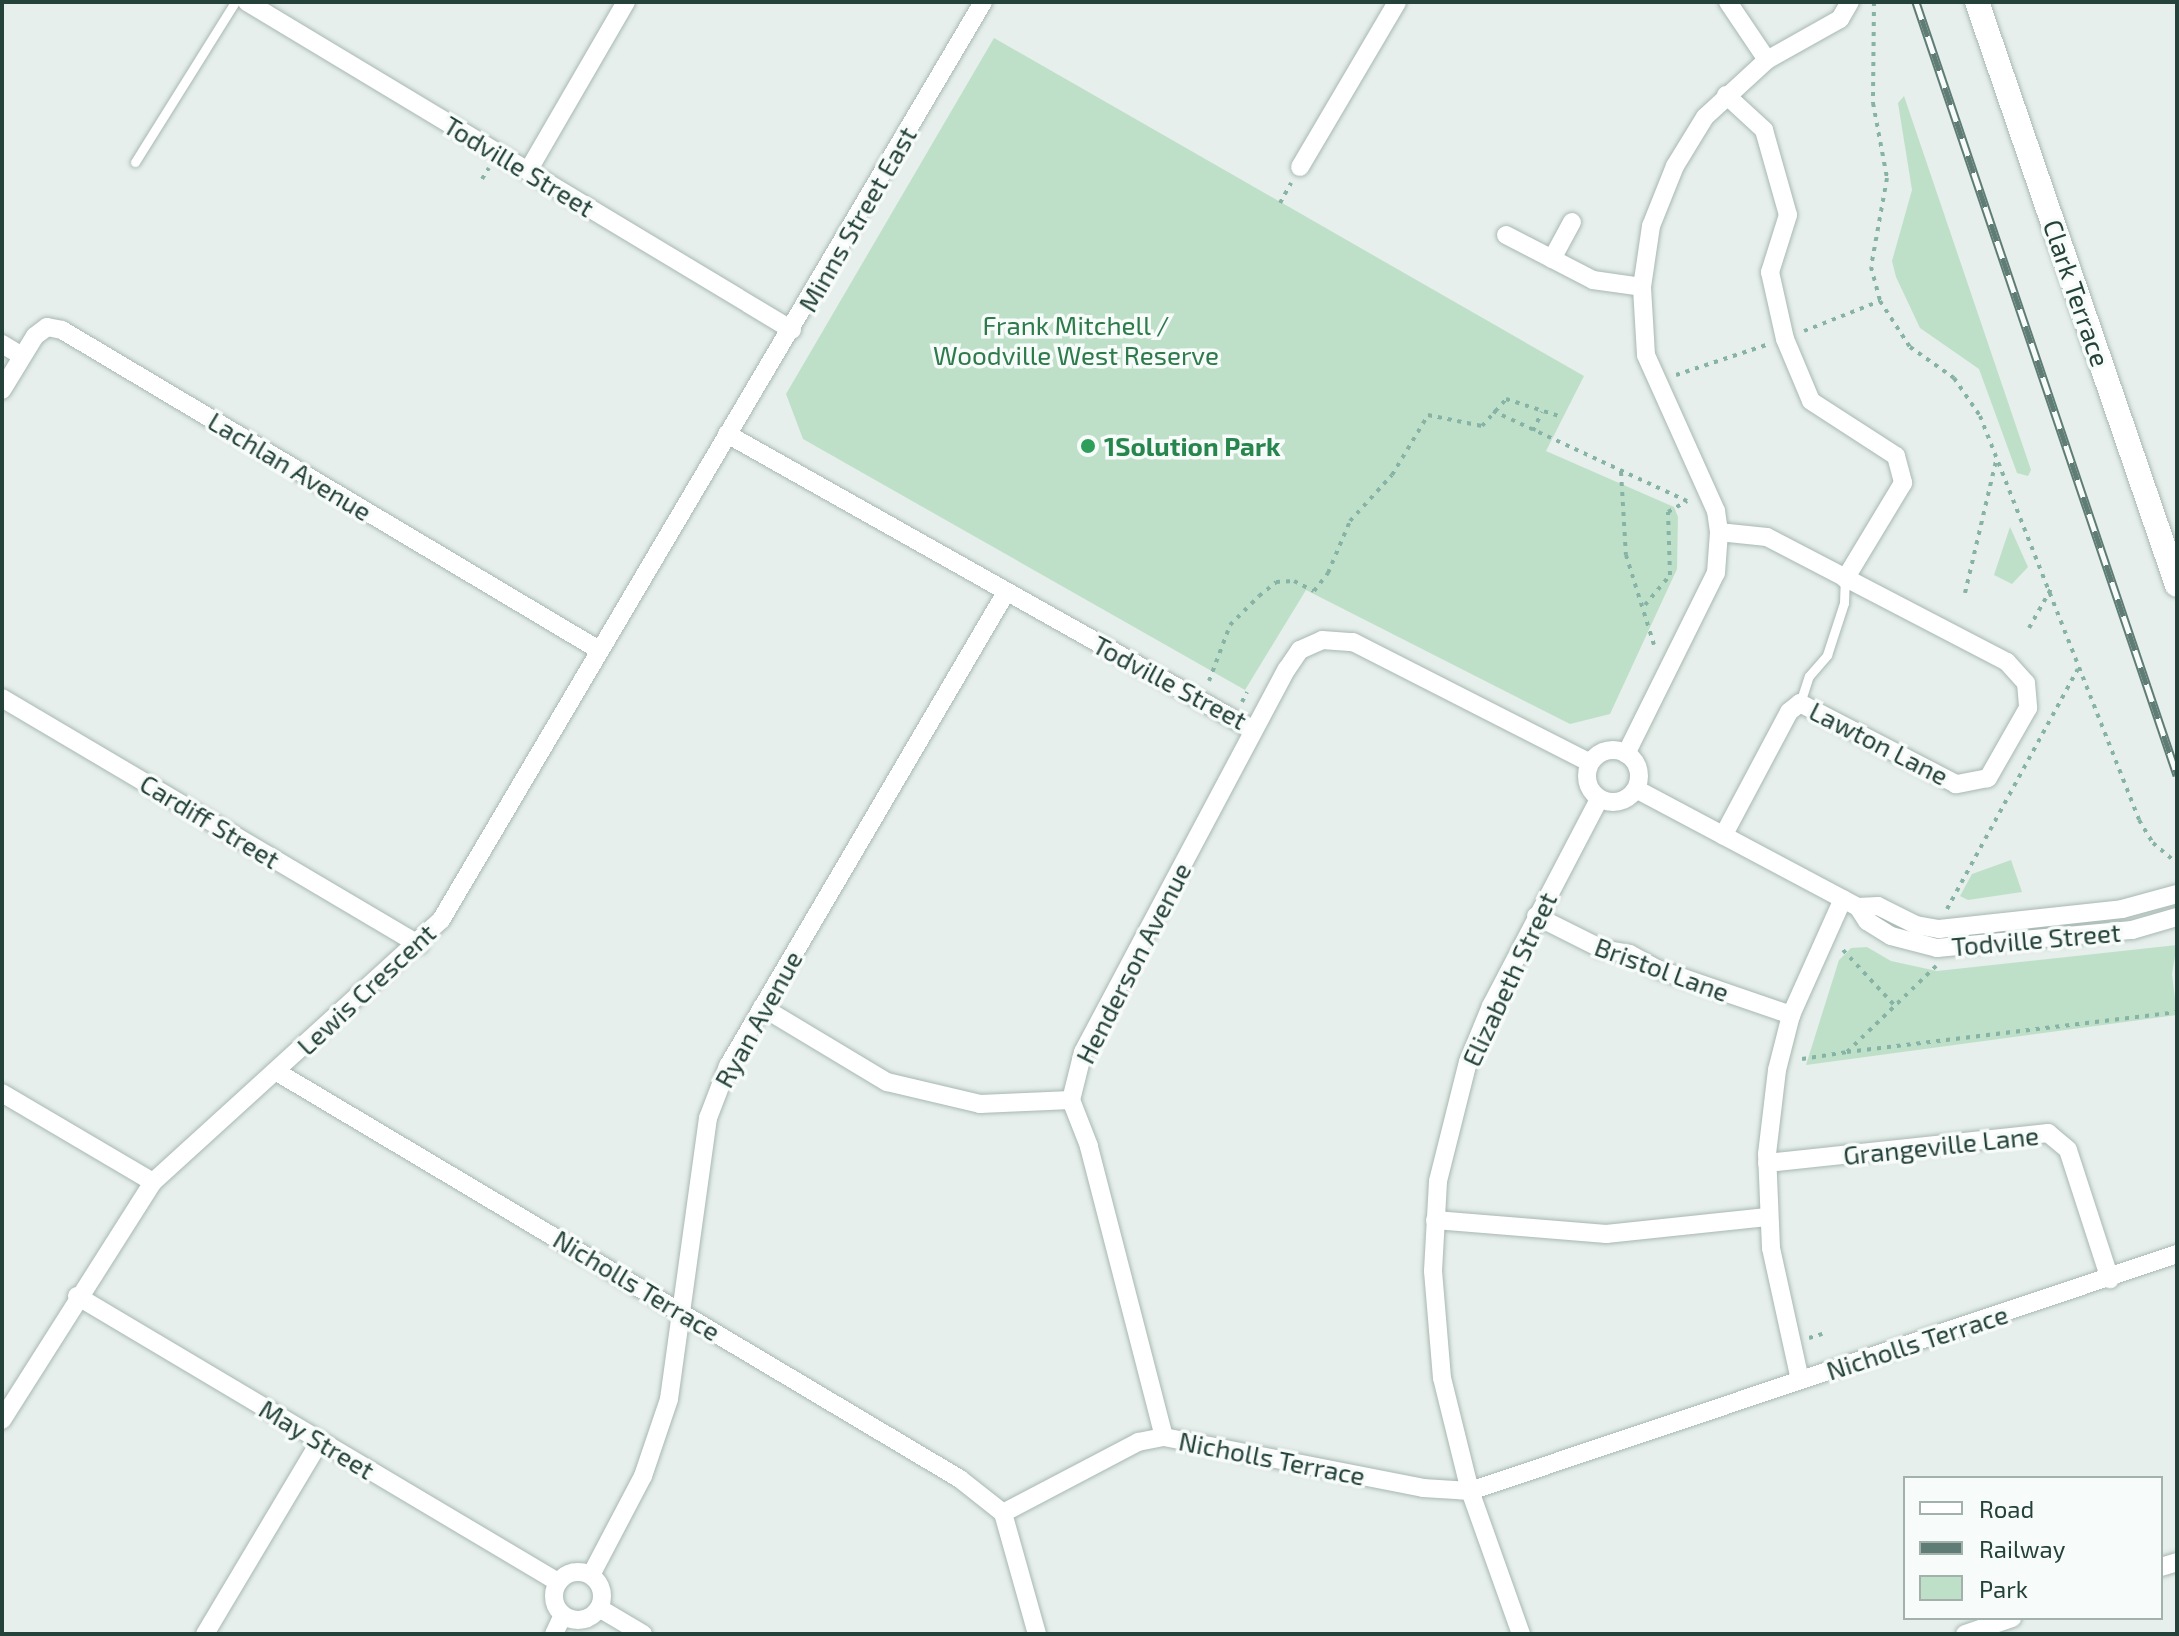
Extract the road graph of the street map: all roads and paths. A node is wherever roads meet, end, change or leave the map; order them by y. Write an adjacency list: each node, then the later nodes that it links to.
1 (235, 2): 12 (lane)
2 (247, 2): 14 (street, Todville Street)
3 (626, 2): 14 (street)
4 (983, 2): 20 (street, Minns Street East)
5 (1397, 2): 13 (street)
6 (1728, 2): 10 (street)
7 (1874, 2): 19 (path)
8 (1977, 2): 35 (main road, Clark Terrace)
9 (1848, 6): 10 (street)
10 (1767, 60): 11 (street)
11 (1726, 95): 18 (street); 21 (street)
12 (135, 162)
13 (1300, 167)
14 (528, 171): 20 (street, Todville Street)
15 (1572, 222): 17 (street)
16 (1506, 235): 17 (street)
17 (1552, 259): 18 (street)
18 (1642, 287): 24 (street)
19 (1880, 301): 21 (path); 31 (path)
20 (792, 330): 30 (street, Minns Street East)
21 (1785, 339): 24 (path); 34 (street)
22 (2, 344): 23 (street)
23 (22, 356): 25 (street, Lachlan Avenue); 42 (street, Lachlan Avenue)
24 (1654, 382): 33 (street)
25 (2, 390)
26 (1492, 411): 27 (path); 29 (path); 44 (path)
27 (1542, 412): 28 (path); 29 (path)
28 (1559, 416)
29 (1533, 431): 32 (path)
30 (727, 434): 38 (street, Todville Street); 42 (street, Lewis Crescent)
31 (1997, 458): 36 (path); 37 (path)
32 (1621, 472): 39 (path); 39 (path)
33 (1719, 532): 34 (street, Lawton Lane); 48 (street)
34 (1845, 579): 46 (lane); 46 (street, Lawton Lane)
35 (2177, 585)
36 (2051, 589): 40 (path); 43 (path)
37 (1965, 593)
38 (1005, 594): 47 (street, Todville Street); 63 (street, Ryan Avenue)
39 (1645, 605): 41 (path)
40 (2029, 628)
41 (1654, 645)
42 (599, 650): 60 (street, Lewis Crescent)
43 (2078, 669): 53 (path); 58 (path)
44 (1209, 681)
45 (2, 698): 60 (street, Cardiff Street)
46 (1800, 703): 52 (street, Lawton Lane)
47 (1253, 730): 49 (street, Todville Street); 70 (street, Henderson Avenue)
48 (1626, 754): 49 (street); 50 (street)
49 (1590, 763): 51 (street)
50 (1636, 789): 51 (street); 52 (street, Todville Street)
51 (1599, 799): 56 (street, Elizabeth Street)
52 (1723, 836): 55 (street, Todville Street)
53 (2176, 859)
54 (2177, 894): 55 (street, Todville Street)
55 (1850, 903): 57 (street, Todville Street); 59 (street)
56 (1536, 916): 65 (street, Bristol Lane); 74 (street, Elizabeth Street)
57 (2177, 917)
58 (1941, 920)
59 (1823, 940): 62 (path); 65 (street)
60 (419, 945): 68 (street, Lewis Crescent)
61 (1937, 956): 62 (path)
62 (1895, 1006): 66 (path)
63 (762, 1007): 70 (street); 78 (street, Ryan Avenue)
64 (2177, 1012): 66 (path)
65 (1791, 1015): 71 (street)
66 (1847, 1052): 67 (path)
67 (1802, 1059)
68 (277, 1072): 72 (street, Lewis Crescent); 78 (street, Nicholls Terrace)
69 (2, 1093): 72 (street)
70 (1071, 1100): 81 (street, Henderson Avenue)
71 (1767, 1163): 73 (street); 76 (street, Grangeville Lane)
72 (153, 1182): 77 (street, Lewis Crescent)
73 (1767, 1217): 74 (street); 79 (street)
74 (1435, 1220): 83 (street, Elizabeth Street)
75 (2177, 1254): 76 (street, Nicholls Terrace)
76 (2110, 1279): 79 (street, Nicholls Terrace)
77 (77, 1296): 80 (street, Lewis Crescent); 82 (street, May Street)
78 (682, 1311): 84 (street, Nicholls Terrace); 85 (street, Ryan Avenue)
79 (1800, 1380): 83 (street, Nicholls Terrace)
80 (2, 1420)
81 (1164, 1437): 83 (street, Nicholls Terrace); 84 (street, Nicholls Terrace)
82 (320, 1441): 86 (street, May Street); 90 (street)
83 (1470, 1491): 94 (street, Elizabeth Street)
84 (1003, 1513): 93 (street)
85 (591, 1575): 86 (street); 87 (street)
86 (558, 1582): 88 (street)
87 (599, 1608): 88 (street); 92 (street)
88 (563, 1615): 91 (street)
89 (2006, 1620): 95 (street)
90 (205, 1634)
91 (554, 1634)
92 (643, 1634)
93 (1037, 1634)
94 (1521, 1634)
95 (1965, 1634)

